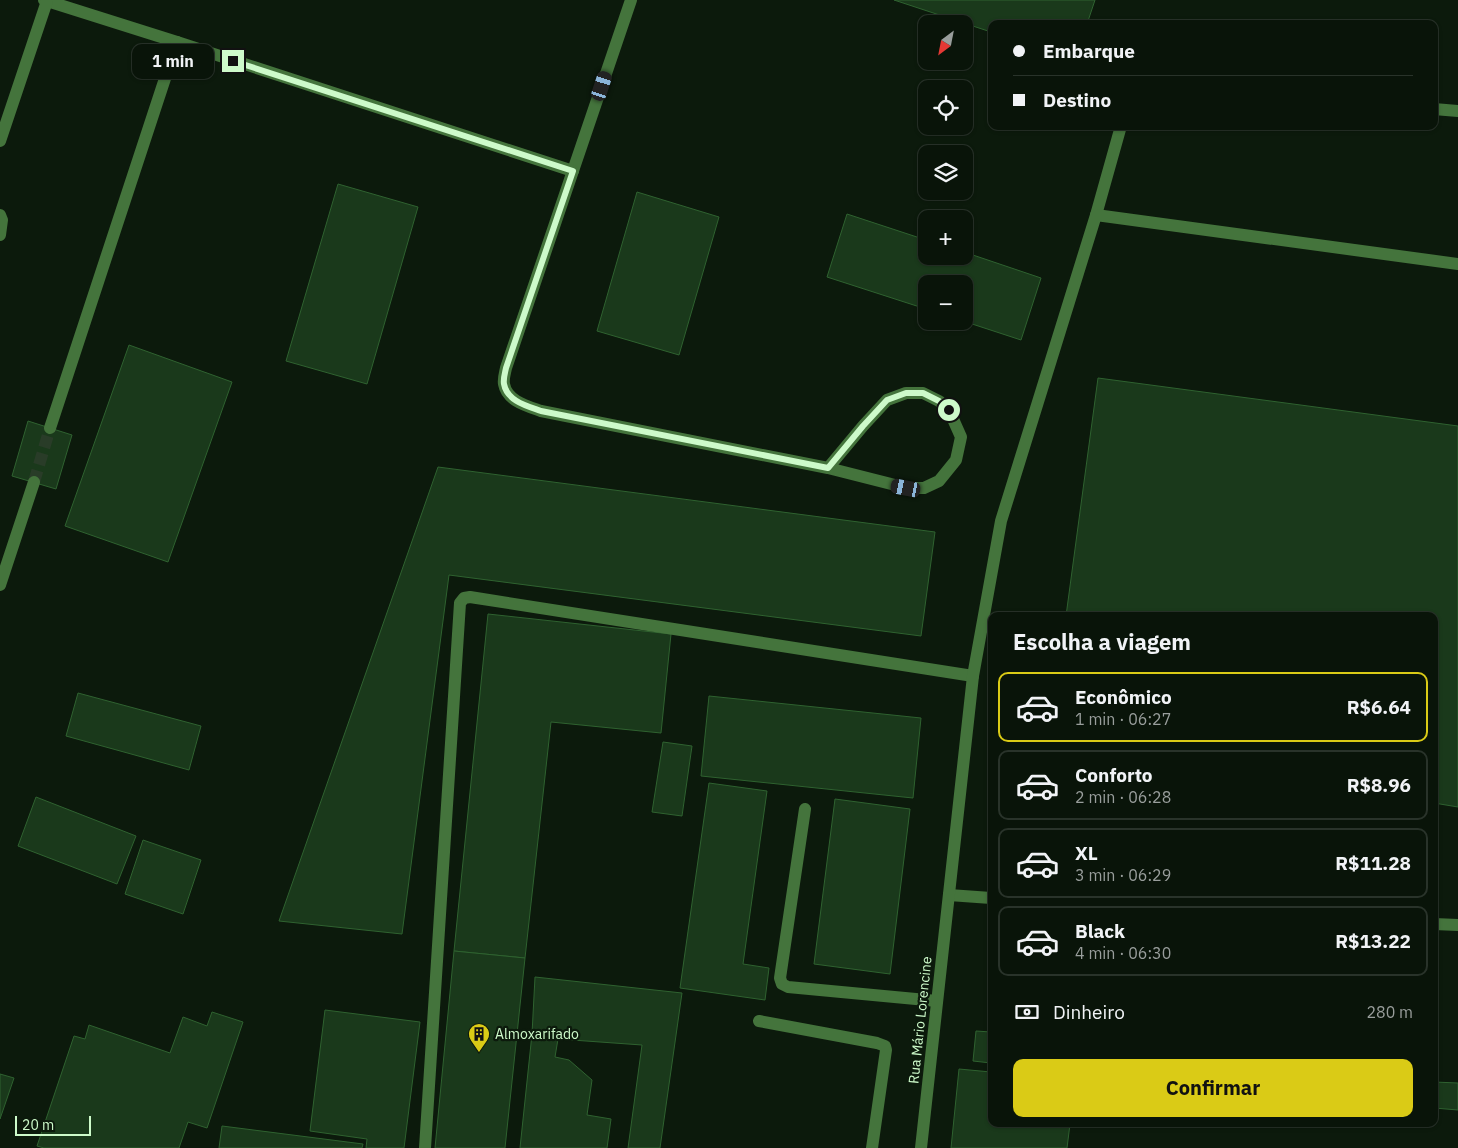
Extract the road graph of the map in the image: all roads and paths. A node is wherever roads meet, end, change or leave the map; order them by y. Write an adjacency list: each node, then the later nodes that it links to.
1 (631, 0): 8 (lane)
2 (46, 1): 3 (lane); 7 (lane)
3 (176, 42): 8 (lane); 13 (lane)
4 (1438, 109): 5 (lane)
5 (1458, 111)
6 (1120, 130): 10 (lane, Rua Mário Lorencine)
7 (0, 141)
8 (573, 171): 14 (lane)
9 (0, 215): 11 (lane)
10 (1096, 215): 12 (lane); 17 (lane, Rua Mário Lorencine)
11 (0, 235)
12 (1458, 264)
13 (50, 428)
14 (828, 468): 14 (lane)
15 (34, 482): 16 (lane)
16 (0, 584)
17 (973, 676): 19 (lane, Rua Mário Lorencine); 25 (lane)
18 (805, 809): 23 (lane)
19 (949, 895): 20 (lane); 23 (lane, Rua Mário Lorencine)
20 (988, 898)
21 (1438, 924): 22 (lane)
22 (1458, 925)
23 (937, 1001): 27 (lane, Rua Mário Lorencine)
24 (759, 1021): 26 (lane)
25 (424, 1148)
26 (872, 1148)
27 (921, 1148)

